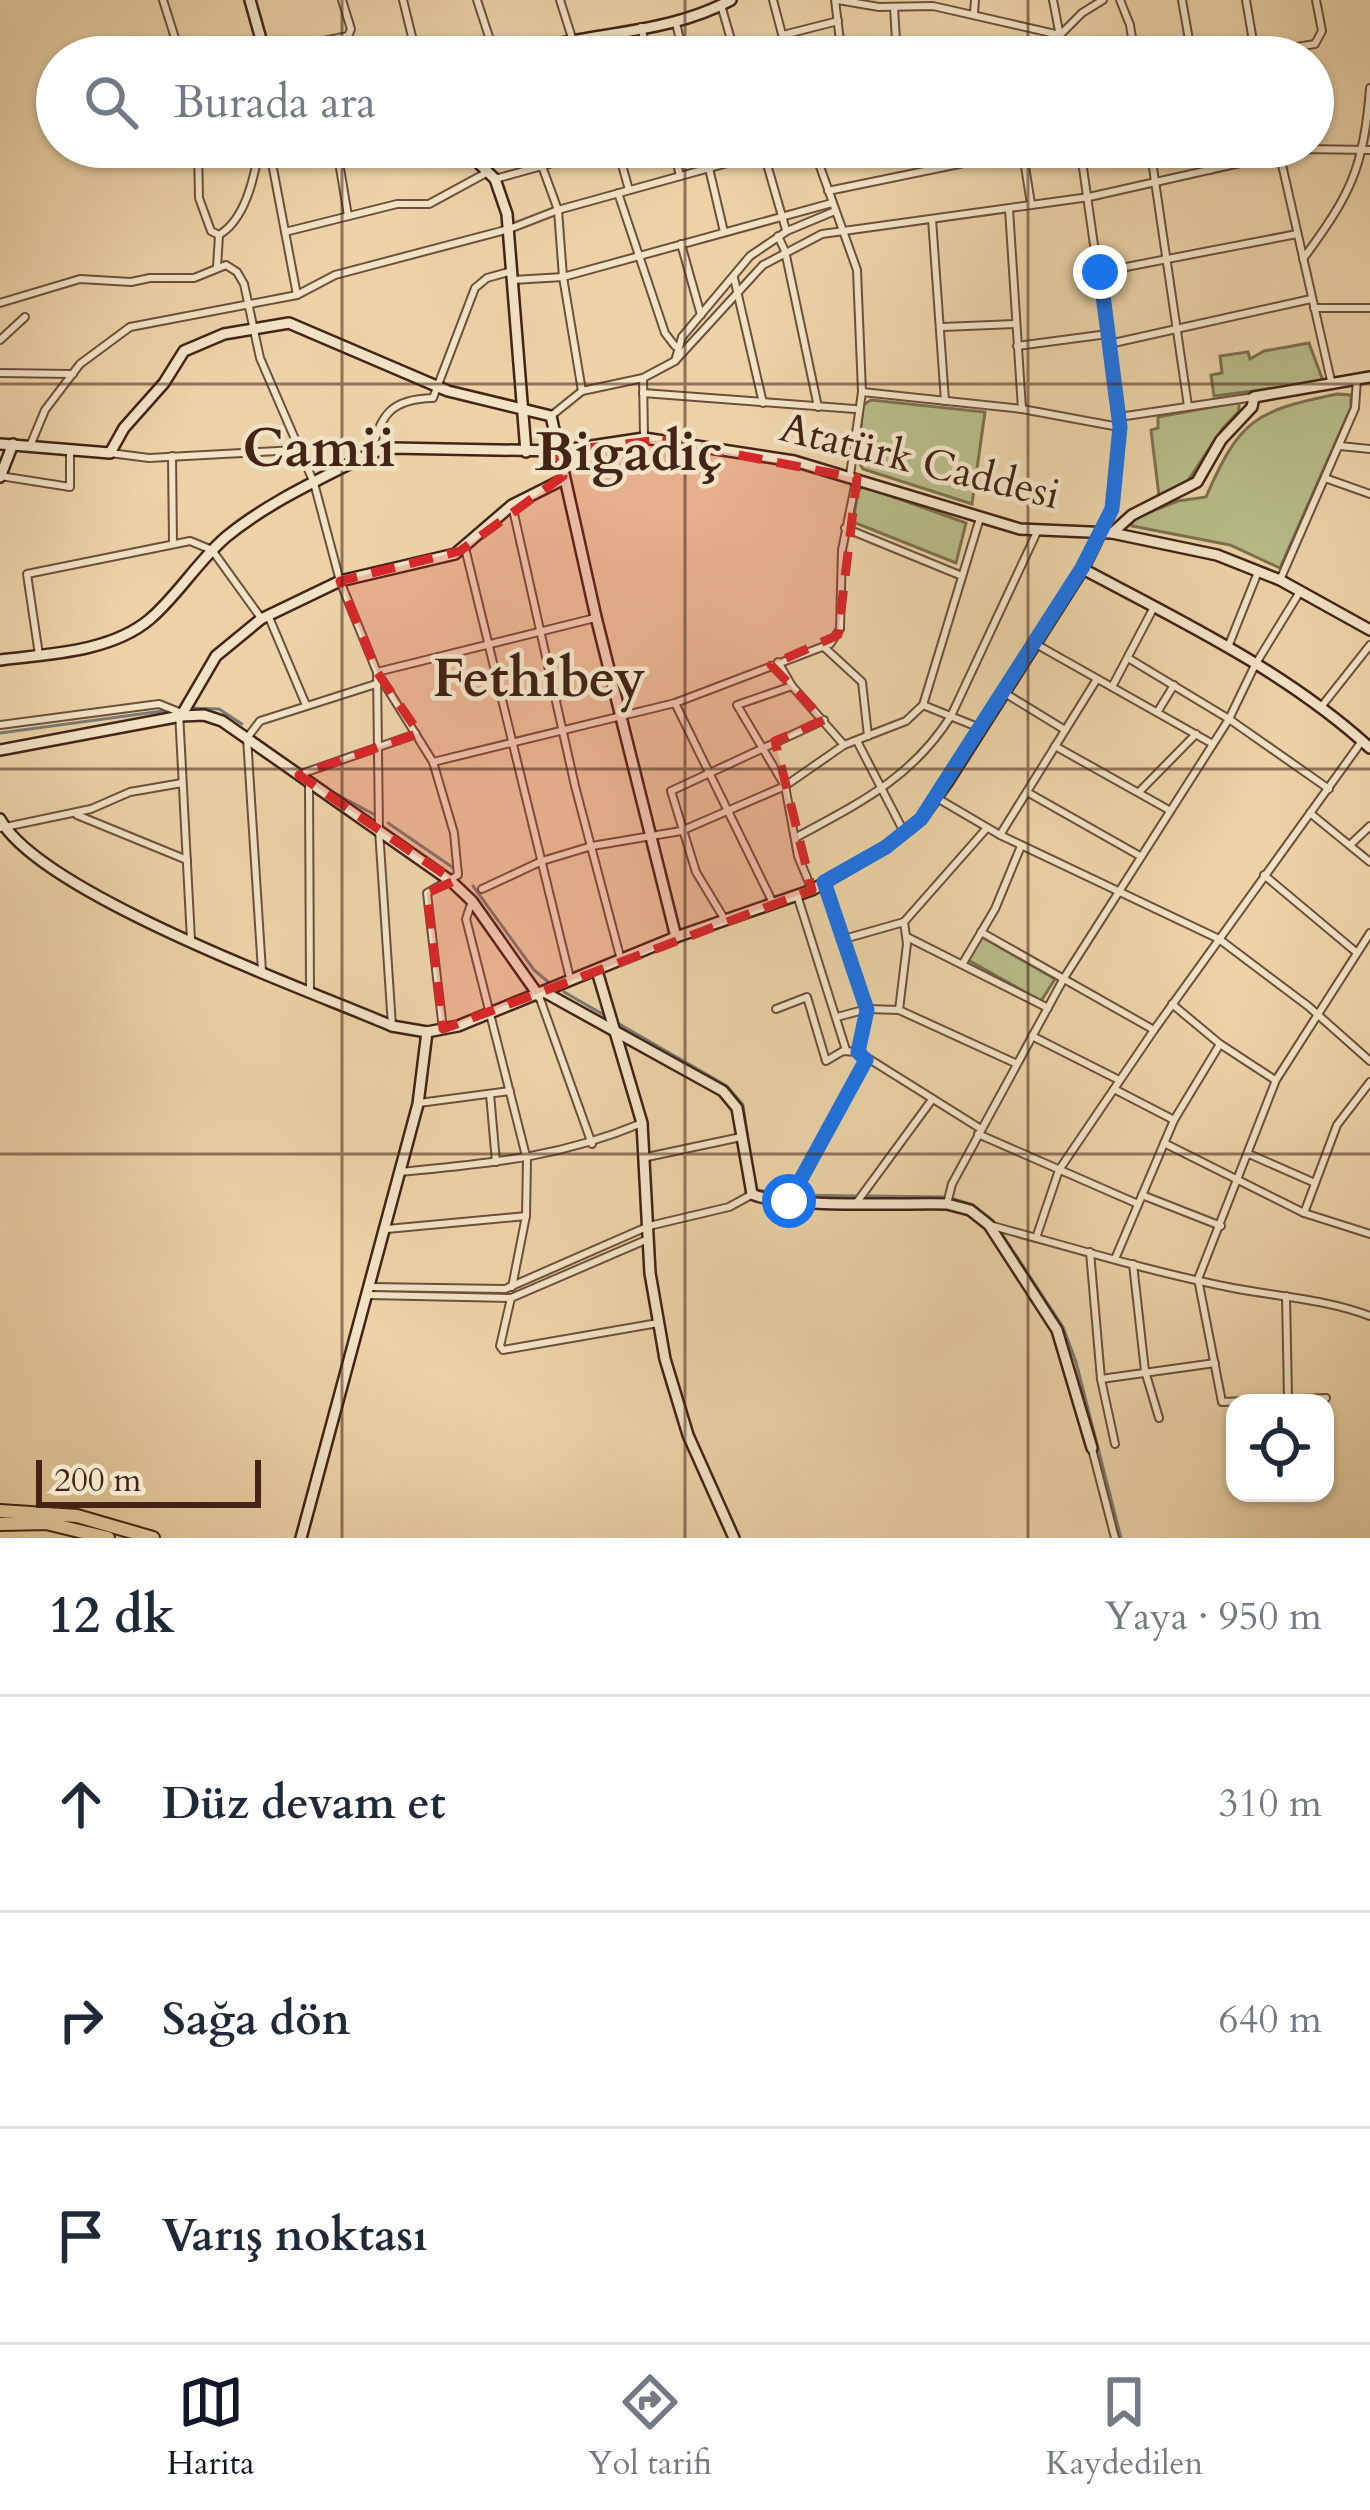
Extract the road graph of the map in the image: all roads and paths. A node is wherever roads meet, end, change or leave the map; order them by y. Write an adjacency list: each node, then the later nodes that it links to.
1 (163, 0): 24 (street)
2 (250, 0): 25 (street)
3 (342, 0): 26 (street)
4 (403, 0): 27 (street)
5 (477, 0): 28 (street)
6 (560, 0): 29 (street)
7 (773, 0): 22 (street)
8 (836, 0): 17 (street); 19 (street)
9 (975, 0): 18 (street)
10 (1053, 0): 23 (street)
11 (1103, 0): 23 (street)
12 (1120, 0): 36 (street)
13 (1181, 0): 37 (street)
14 (1247, 0): 38 (street)
15 (1316, 0): 39 (street)
16 (726, 2): 20 (street); 33 (street)
17 (894, 6): 18 (street); 35 (street)
18 (974, 14): 23 (street)
19 (838, 21): 22 (street); 34 (street)
20 (676, 23): 21 (street); 32 (street)
21 (641, 27): 30 (street); 31 (street)
22 (782, 35)
23 (1060, 35)
24 (174, 36)
25 (260, 36)
26 (348, 36)
27 (412, 36)
28 (489, 36)
29 (571, 36)
30 (596, 36)
31 (643, 36)
32 (679, 36)
33 (732, 36)
34 (840, 36)
35 (896, 36)
36 (1132, 36)
37 (1188, 36)
38 (1253, 36)
39 (1319, 36)
40 (1370, 88): 42 (street)
41 (1334, 148): 42 (street)
42 (1367, 149): 88 (street)
43 (199, 168): 82 (street)
44 (254, 168): 82 (street)
45 (273, 168): 79 (street)
46 (340, 168): 73 (street)
47 (484, 168): 62 (street)
48 (526, 168): 62 (street)
49 (542, 168): 72 (street)
50 (621, 168): 65 (street)
51 (678, 168): 63 (street)
52 (709, 168): 63 (street); 80 (street)
53 (768, 168): 74 (street)
54 (820, 168): 66 (street)
55 (934, 168): 66 (street)
56 (1025, 168): 69 (street)
57 (1083, 168): 68 (street)
58 (1154, 168): 64 (street)
59 (1217, 168): 61 (street)
60 (1283, 168): 81 (street)
61 (1210, 170): 64 (street)
62 (492, 175): 73 (street); 76 (street)
63 (680, 176): 65 (street)
64 (1156, 182): 68 (street); 87 (street)
65 (629, 190): 67 (street)
66 (828, 191): 70 (street)
67 (617, 194): 72 (street); 86 (street)
68 (1088, 196): 69 (street); 90 (street)
69 (1031, 204): 71 (street)
70 (833, 207): 74 (street); 77 (street); 78 (street)
71 (1009, 207): 75 (street); 102 (street)
72 (558, 210): 76 (street); 92 (street)
73 (348, 216): 79 (street)
74 (783, 216): 78 (street); 80 (street)
75 (932, 218): 77 (street); 103 (street)
76 (509, 230): 91 (street); 95 (street)
77 (842, 230): 85 (street); 120 (street)
78 (787, 231): 83 (street)
79 (285, 232): 95 (street)
80 (724, 232): 84 (street)
81 (1297, 234): 87 (street); 88 (street)
82 (219, 235): 89 (street)
83 (778, 236): 85 (street); 93 (street)
84 (681, 244): 86 (street); 100 (street)
85 (785, 251): 94 (street); 126 (street)
86 (637, 257): 92 (street); 110 (street)
87 (1167, 259): 90 (street); 104 (street)
88 (1303, 259): 97 (street)
89 (217, 267): 96 (street); 98 (street)
90 (1100, 272): 106 (street)
91 (512, 275): 92 (street); 118 (street); 129 (street)
92 (563, 277): 119 (street)
93 (734, 278): 94 (street); 100 (street)
94 (739, 293): 111 (street); 124 (street)
95 (297, 295): 98 (street)
96 (0, 302)
97 (1313, 303): 99 (street); 104 (street); 117 (street)
98 (248, 305): 105 (street); 113 (street)
99 (1370, 308)
100 (701, 316): 110 (street)
101 (25, 317): 107 (street)
102 (1016, 324): 103 (street); 109 (street)
103 (942, 327): 123 (street)
104 (1178, 329): 108 (street); 125 (street)
105 (253, 330): 118 (street); 139 (street); 143 (street)
106 (1108, 334): 108 (street); 109 (street)
107 (0, 340)
108 (1109, 344): 131 (street)
109 (1017, 346): 128 (street)
110 (676, 347): 111 (street)
111 (675, 361): 115 (street)
112 (0, 373): 113 (street)
113 (73, 374): 136 (street)
114 (1370, 377): 116 (street)
115 (643, 378): 119 (street); 121 (street)
116 (1357, 380): 117 (street); 137 (street)
117 (1332, 385): 122 (street)
118 (436, 386): 129 (street); 144 (street)
119 (582, 391): 130 (street)
120 (862, 392): 123 (street); 127 (street)
121 (644, 393): 124 (street); 133 (street)
122 (1254, 397): 125 (street); 156 (street)
123 (945, 401): 128 (street)
124 (763, 403): 126 (street)
125 (1188, 406): 131 (street)
126 (818, 407): 127 (street)
127 (856, 409): 146 (street)
128 (1022, 409): 132 (street)
129 (523, 411): 130 (street); 142 (street)
130 (551, 416): 140 (street)
131 (1119, 417): 132 (street)
132 (1120, 427): 156 (street)
133 (644, 438): 140 (street, Atatürk Caddesi); 146 (street, Atatürk Caddesi)
134 (0, 444): 135 (street)
135 (13, 444): 136 (street); 147 (street)
136 (30, 446): 141 (street)
137 (1340, 446): 138 (street); 149 (street)
138 (1370, 449)
139 (297, 450): 145 (street); 150 (street)
140 (558, 451): 142 (street, Atatürk Caddesi); 148 (street)
141 (70, 452): 143 (street); 147 (street)
142 (526, 452): 144 (street, Atatürk Caddesi)
143 (110, 453): 145 (street)
144 (371, 453): 150 (street, Atatürk Caddesi)
145 (172, 456): 157 (street)
146 (854, 476): 153 (street, Atatürk Caddesi); 154 (street)
147 (0, 477)
148 (564, 478): 152 (street); 168 (street)
149 (1325, 478): 151 (street); 163 (street)
150 (314, 483): 159 (street, Atatürk Caddesi); 164 (street)
151 (1370, 494)
152 (512, 505): 158 (street); 169 (street)
153 (980, 518): 155 (street, Atatürk Caddesi); 162 (street)
154 (845, 527): 162 (street); 174 (street)
155 (1038, 531): 156 (street, Atatürk Caddesi); 195 (street)
156 (1106, 533): 160 (street); 161 (street, Atatürk Caddesi)
157 (173, 544): 159 (street); 176 (street)
158 (466, 548): 164 (street); 172 (street)
159 (212, 550): 167 (street); 176 (street, Atatürk Caddesi)
160 (1082, 568): 166 (street); 171 (street)
161 (1258, 570): 163 (street, Atatürk Caddesi); 175 (street)
162 (962, 576): 189 (street)
163 (1280, 580): 165 (street, Atatürk Caddesi)
164 (340, 581): 167 (street); 181 (street)
165 (1301, 590): 170 (street, Atatürk Caddesi); 180 (street)
166 (1154, 607): 175 (street); 177 (street)
167 (265, 617): 190 (street); 193 (street)
168 (596, 617): 169 (street); 194 (street)
169 (540, 630): 172 (street); 199 (street)
170 (1370, 630)
171 (1034, 643): 182 (street); 187 (street)
172 (490, 645): 181 (street); 207 (street)
173 (1370, 645): 191 (street)
174 (824, 646): 179 (street); 204 (street)
175 (1228, 646): 180 (street)
176 (39, 655): 178 (street, Atatürk Caddesi)
177 (1128, 658): 184 (street); 186 (street)
178 (0, 660)
179 (778, 662): 185 (street); 188 (street)
180 (1255, 665): 191 (street); 197 (street)
181 (377, 672): 183 (street); 202 (street)
182 (1097, 679): 186 (street); 201 (street)
183 (376, 685): 190 (street); 210 (street)
184 (1174, 685): 192 (street); 197 (street)
185 (792, 686): 196 (street); 213 (street)
186 (1112, 687): 192 (street)
187 (1003, 692): 200 (street); 201 (street)
188 (676, 703): 194 (street); 216 (street)
189 (923, 705): 195 (street); 204 (street)
190 (306, 706): 205 (street)
191 (1321, 707): 209 (street)
192 (1158, 711): 203 (street)
193 (181, 716): 198 (street); 205 (street); 214 (street); 218 (street)
194 (620, 716): 199 (street); 237 (street)
195 (951, 716): 200 (street); 221 (street)
196 (824, 719): 211 (street); 213 (street)
197 (1229, 719): 208 (street); 222 (street)
198 (0, 725)
199 (564, 728): 207 (street); 240 (street)
200 (980, 728): 225 (street)
201 (1065, 730): 212 (street)
202 (416, 734): 210 (street); 215 (street)
203 (1196, 734): 208 (street); 224 (street)
204 (868, 736): 206 (street)
205 (247, 738): 217 (street); 268 (street)
206 (857, 741): 211 (street); 221 (street)
207 (514, 742): 215 (street); 244 (street)
208 (1211, 743): 226 (street)
209 (1366, 744): 222 (street)
210 (379, 746): 217 (street); 233 (street)
211 (844, 746): 220 (street)
212 (1055, 746): 223 (street); 224 (street)
213 (761, 748): 216 (street); 220 (street)
214 (0, 750)
215 (433, 762): 247 (street)
216 (709, 771): 227 (street); 234 (street)
217 (299, 776): 219 (street)
218 (183, 783): 228 (street); 243 (street)
219 (309, 784): 233 (street); 272 (street)
220 (785, 786): 227 (street); 238 (street)
221 (881, 790): 235 (street); 238 (street)
222 (1329, 790): 229 (street)
223 (1027, 792): 236 (street); 242 (street)
224 (1138, 793): 226 (street)
225 (937, 798): 232 (street); 235 (street)
226 (1169, 810): 242 (street)
227 (731, 812): 234 (street); 254 (street)
228 (74, 813): 230 (street); 243 (street)
229 (1310, 813): 239 (street); 246 (street)
230 (2, 825): 263 (street)
231 (1370, 826): 239 (street)
232 (986, 829): 236 (street); 256 (street)
233 (380, 830): 247 (street); 282 (street)
234 (681, 831): 237 (street); 255 (street)
235 (904, 832): 248 (street)
236 (1000, 835): 241 (street)
237 (650, 836): 240 (street); 260 (street)
238 (796, 838): 250 (street)
239 (1350, 845): 245 (street)
240 (592, 846): 244 (street); 266 (street)
241 (1022, 846): 251 (street); 257 (street)
242 (1140, 856): 251 (street)
243 (187, 860): 263 (street)
244 (542, 861): 249 (street); 271 (street)
245 (1370, 862)
246 (1264, 875): 262 (street); 264 (street)
247 (452, 881): 253 (street); 283 (street)
248 (824, 882): 250 (street); 261 (street)
249 (482, 889)
250 (812, 890): 252 (street)
251 (1118, 891): 262 (street); 270 (street)
252 (797, 895): 254 (street); 281 (street)
253 (472, 901): 273 (street); 280 (street)
254 (773, 903): 255 (street)
255 (725, 920): 260 (street)
256 (904, 922): 259 (street); 261 (street)
257 (981, 932): 267 (street); 270 (street)
258 (1370, 933): 264 (street)
259 (908, 937): 267 (street); 278 (street)
260 (676, 938): 266 (street)
261 (844, 939): 277 (street)
262 (1219, 939): 274 (street); 279 (street)
263 (191, 940): 268 (street)
264 (1359, 948): 265 (street); 279 (street)
265 (1370, 951)
266 (621, 960): 269 (street)
267 (963, 963): 275 (street)
268 (262, 970): 272 (street)
269 (597, 971): 271 (street); 286 (street)
270 (1064, 978): 275 (street); 284 (street)
271 (571, 982): 273 (street)
272 (310, 991): 282 (street)
273 (543, 994): 280 (street); 286 (street); 307 (street)
274 (1172, 1004): 284 (street); 288 (street)
275 (1048, 1007): 287 (street)
276 (776, 1009): 289 (street)
277 (867, 1010): 278 (street); 281 (street); 290 (street)
278 (899, 1010): 293 (street)
279 (1316, 1014): 292 (street); 295 (street)
280 (490, 1015): 283 (street); 298 (street)
281 (837, 1017): 289 (street)
282 (392, 1025): 285 (street)
283 (443, 1029): 285 (street)
284 (1154, 1030): 294 (street)
285 (427, 1032): 301 (street)
286 (616, 1032): 303 (street); 305 (street)
287 (1031, 1036): 293 (street); 294 (street)
288 (1220, 1044): 295 (street); 302 (street)
289 (846, 1050): 290 (street)
290 (858, 1052): 291 (street)
291 (866, 1060): 300 (street); 318 (street)
292 (1370, 1061)
293 (1016, 1064): 304 (street)
294 (1120, 1080): 297 (street)
295 (1276, 1080): 308 (street)
296 (1370, 1082): 315 (street)
297 (1114, 1089): 302 (street); 312 (street)
298 (511, 1091): 299 (street); 310 (street)
299 (490, 1094): 301 (street); 311 (street)
300 (932, 1101): 304 (street); 319 (street)
301 (418, 1103): 313 (street)
302 (1174, 1120): 306 (street)
303 (642, 1123): 307 (street); 309 (street)
304 (980, 1131): 312 (street); 320 (street)
305 (741, 1137): 309 (street); 316 (street)
306 (1164, 1143): 314 (street); 317 (street)
307 (592, 1144): 310 (street)
308 (1249, 1154): 314 (street); 315 (street)
309 (646, 1157): 324 (street)
310 (527, 1160): 311 (street); 322 (street)
311 (496, 1162): 313 (street)
312 (1059, 1170): 317 (street); 328 (street)
313 (401, 1172): 326 (street)
314 (1238, 1182): 321 (street); 325 (street)
315 (1315, 1183): 321 (street)
316 (752, 1194): 318 (street); 324 (street)
317 (1140, 1200): 325 (street); 331 (street)
318 (789, 1201): 319 (street)
319 (857, 1202): 320 (street)
320 (947, 1204): 323 (street)
321 (1304, 1213): 327 (street)
322 (526, 1216): 326 (street); 334 (street)
323 (988, 1225): 328 (street); 347 (street)
324 (649, 1226): 329 (street); 334 (street)
325 (1221, 1226): 333 (street)
326 (387, 1229): 335 (street)
327 (1370, 1234)
328 (1036, 1238): 330 (street)
329 (649, 1239): 337 (street); 339 (street)
330 (1090, 1252): 331 (street); 342 (street)
331 (1115, 1259): 332 (street)
332 (1133, 1264): 333 (street); 341 (street)
333 (1198, 1279): 336 (street); 340 (street)
334 (512, 1287): 335 (street)
335 (370, 1291): 337 (street); 352 (street)
336 (1286, 1296): 338 (street); 343 (street)
337 (512, 1298): 339 (street)
338 (1370, 1316)
339 (658, 1323): 353 (street)
340 (1215, 1364): 341 (street); 344 (street)
341 (1145, 1371): 342 (street); 345 (street)
342 (1101, 1379): 346 (street)
343 (1288, 1394)
344 (1226, 1402)
345 (1159, 1418)
346 (1115, 1444)
347 (1092, 1448): 354 (street)
348 (0, 1511): 351 (highway)
349 (0, 1524): 350 (highway)
350 (109, 1538)
351 (153, 1538)
352 (305, 1538)
353 (734, 1538)
354 (1115, 1538)

